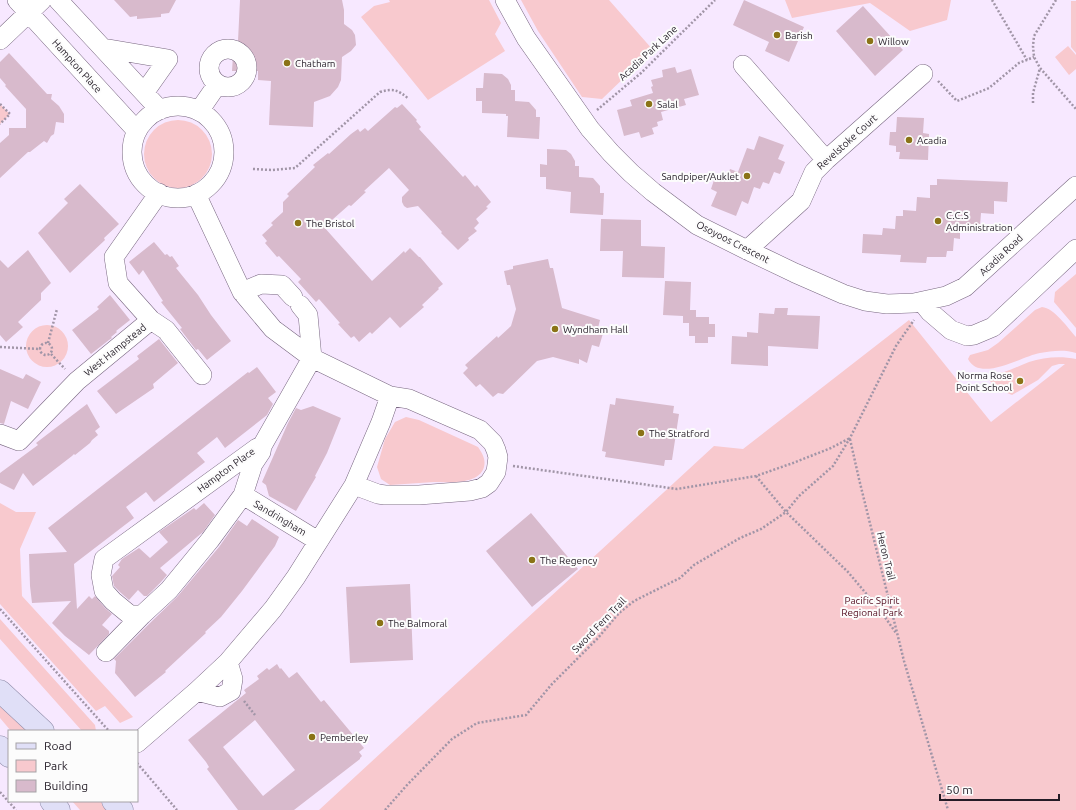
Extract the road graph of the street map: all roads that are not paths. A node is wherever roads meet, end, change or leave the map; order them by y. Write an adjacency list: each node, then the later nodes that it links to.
1 (505, 0): 18 (street, Osoyoos Crescent)
2 (62, 2): 5 (street)
3 (30, 4): 4 (street); 12 (street, Hampton Place)
4 (0, 40)
5 (103, 48): 9 (street); 9 (street)
6 (743, 65): 13 (street)
7 (923, 74): 13 (street, Revelstoke Court)
8 (217, 85): 11 (street)
9 (144, 93): 10 (street)
10 (160, 110): 11 (street); 12 (street)
11 (200, 111): 16 (street)
12 (137, 131): 15 (street)
13 (826, 160): 18 (street, Revelstoke Court)
14 (1075, 191): 20 (street, Acadia Road)
15 (158, 193): 16 (street); 21 (street, West Hampstead)
16 (196, 194): 19 (street)
17 (1076, 249): 20 (street)
18 (747, 250): 20 (street, Osoyoos Crescent)
19 (242, 292): 22 (street); 22 (street)
20 (918, 307)
21 (151, 320): 23 (street); 25 (street, West Hampstead)
22 (312, 358): 24 (street); 26 (street)
23 (202, 375)
24 (390, 396): 27 (street); 27 (street)
25 (0, 434)
26 (262, 446): 28 (street, Hampton Place); 30 (street, Hampton Place)
27 (354, 485): 29 (street)
28 (242, 495): 29 (street, Sandringham); 30 (street, Hampton Place)
29 (318, 541): 34 (street)
30 (142, 615): 31 (street, Hampton Place)
31 (106, 652)
32 (0, 691): 33 (main road)
33 (42, 730)
34 (138, 742)
35 (0, 747): 36 (main road)
36 (8, 755)
37 (52, 802): 39 (main road)
38 (114, 802): 40 (main road)
39 (60, 810)
40 (122, 810)

